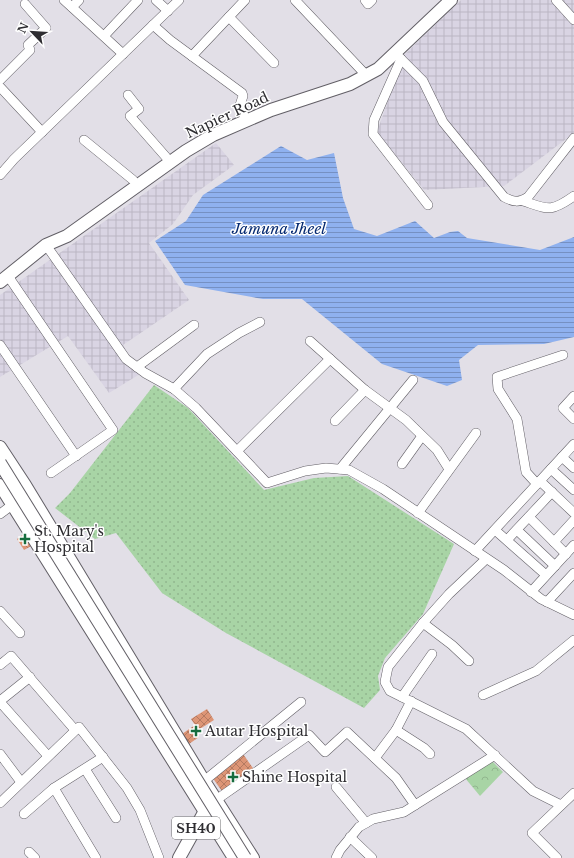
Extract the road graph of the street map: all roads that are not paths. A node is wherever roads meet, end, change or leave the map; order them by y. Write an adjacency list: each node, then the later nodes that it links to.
1 (64, 0): 14 (street)
2 (80, 0): 14 (street)
3 (138, 0): 19 (street)
4 (156, 0): 15 (street)
5 (179, 0): 15 (street)
6 (245, 0): 16 (street)
7 (295, 0): 24 (street)
8 (365, 0): 9 (street)
9 (372, 0)
10 (442, 0): 24 (main road)
11 (451, 0): 22 (main road, Napier Road)
12 (556, 0): 17 (street)
13 (25, 4): 25 (street)
14 (72, 7): 19 (street)
15 (168, 11): 18 (street)
16 (229, 17): 21 (street); 23 (street)
17 (574, 20)
18 (153, 25): 20 (street); 21 (street)
19 (104, 36): 20 (street)
20 (124, 54): 29 (street)
21 (192, 56): 28 (street)
22 (398, 56): 24 (main road, Napier Road); 36 (street); 37 (street)
23 (274, 63)
24 (364, 72): 28 (main road, Napier Road)
25 (0, 80)
26 (0, 87): 29 (street)
27 (128, 95): 32 (street)
28 (245, 117): 32 (main road); 38 (main road, Napier Road)
29 (42, 132): 33 (street)
30 (574, 138): 36 (street)
31 (84, 140): 34 (street)
32 (166, 158): 34 (main road)
33 (0, 175)
34 (133, 180): 38 (main road)
35 (574, 196): 36 (street)
36 (522, 201)
37 (428, 205)
38 (46, 245): 39 (main road, Napier Road); 46 (street)
39 (4, 279): 59 (street)
40 (260, 322): 48 (street)
41 (194, 325): 46 (street)
42 (310, 342): 45 (street)
43 (0, 345): 59 (street)
44 (563, 355): 68 (street)
45 (330, 359): 49 (street); 58 (street)
46 (137, 367): 48 (street)
47 (413, 380): 51 (street)
48 (174, 389): 58 (street)
49 (365, 390): 51 (street); 53 (street)
50 (574, 396): 52 (street)
51 (390, 409): 55 (street); 64 (street)
52 (574, 419)
53 (335, 421)
54 (476, 433): 65 (street)
55 (422, 436): 62 (street); 65 (street)
56 (574, 445): 60 (street)
57 (0, 447): 113 (main road)
58 (237, 451): 64 (street)
59 (76, 456): 67 (street)
60 (562, 457): 63 (street); 66 (street)
61 (0, 463): 131 (main road, bridge)
62 (402, 464)
63 (574, 468)
64 (340, 469): 73 (street)
65 (449, 469): 73 (street)
66 (551, 469): 68 (street); 70 (street)
67 (51, 473)
68 (538, 483): 71 (street); 78 (street)
69 (0, 485): 72 (main road)
70 (574, 490)
71 (552, 492): 74 (street); 76 (street)
72 (12, 505): 75 (street); 122 (main road)
73 (418, 512): 83 (street)
74 (574, 513)
75 (0, 514)
76 (528, 517): 79 (street); 81 (street)
77 (574, 520): 81 (street)
78 (495, 530): 80 (street); 83 (street)
79 (517, 530): 80 (street); 86 (street)
80 (507, 540): 88 (street)
81 (554, 542): 84 (street)
82 (574, 545): 84 (street)
83 (475, 551): 85 (street)
84 (566, 554): 86 (street)
85 (486, 559): 89 (street); 93 (street)
86 (555, 566): 88 (street)
87 (574, 573): 90 (street)
88 (546, 575): 89 (street)
89 (531, 592): 90 (street)
90 (547, 602): 91 (street)
91 (574, 615)
92 (2, 618): 94 (street)
93 (423, 623): 97 (street); 101 (street)
94 (20, 633)
95 (574, 640): 100 (street)
96 (432, 654): 101 (street)
97 (468, 661)
98 (0, 665): 99 (street)
99 (30, 677): 102 (street); 104 (street)
100 (483, 695)
101 (406, 699): 105 (street); 108 (street)
102 (0, 702): 109 (street)
103 (301, 702): 113 (street)
104 (75, 730): 109 (street); 110 (street)
105 (396, 730): 107 (street); 111 (street)
106 (0, 754): 114 (street)
107 (430, 754)
108 (495, 755): 120 (street); 121 (street)
109 (48, 756): 114 (street)
110 (103, 757): 112 (street); 128 (street)
111 (375, 758): 118 (street); 120 (street)
112 (85, 769): 116 (street); 124 (street)
113 (204, 781): 118 (main road)
114 (21, 782): 119 (street)
115 (336, 787): 125 (street)
116 (54, 788): 123 (street); 127 (street)
117 (574, 793): 121 (street)
118 (216, 800): 122 (main road, SH40); 132 (main road)
119 (0, 803)
120 (416, 805): 125 (street)
121 (561, 805): 135 (street)
122 (205, 811): 129 (main road, SH40); 130 (main road)
123 (24, 814)
124 (116, 818)
125 (366, 823): 126 (street)
126 (350, 837): 133 (street); 134 (street)
127 (96, 858)
128 (159, 858)
129 (179, 858)
130 (234, 858)
131 (245, 858)
132 (253, 858)
133 (336, 858)
134 (372, 858)
135 (557, 858)

